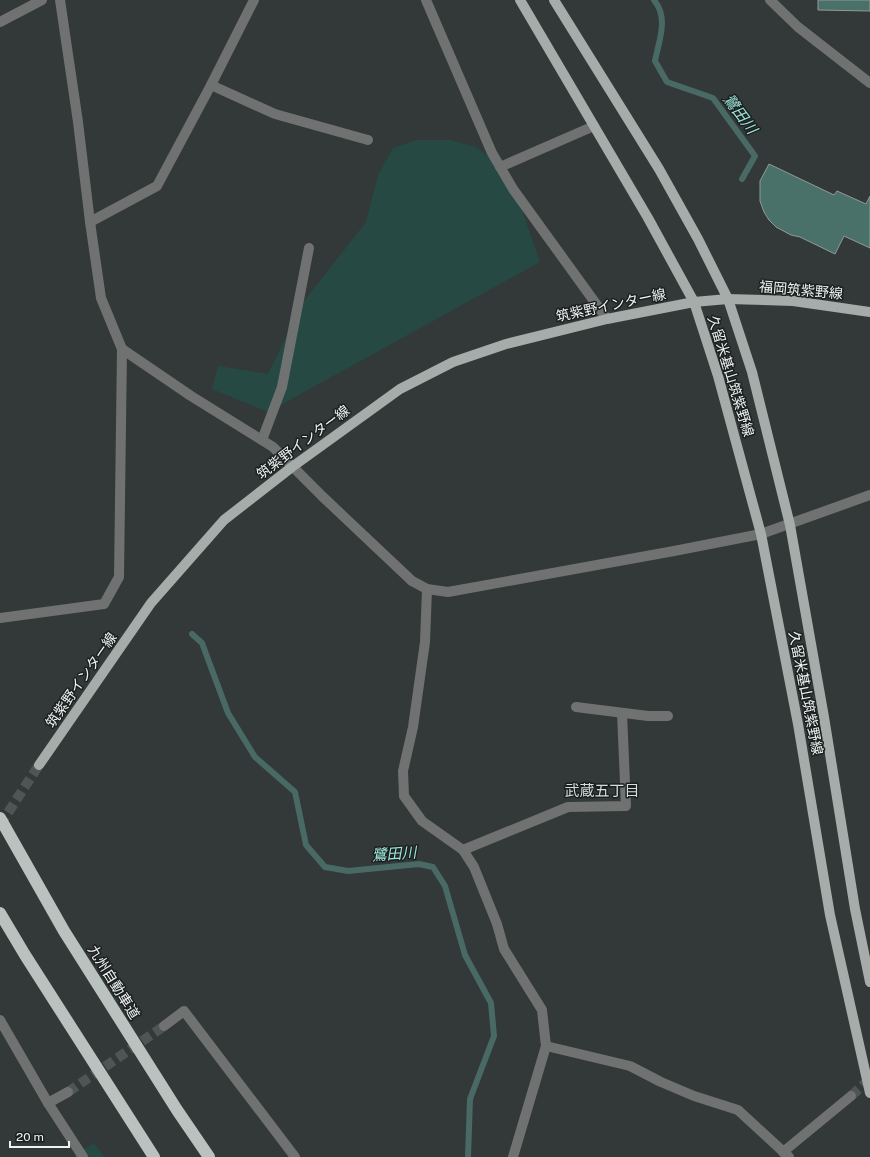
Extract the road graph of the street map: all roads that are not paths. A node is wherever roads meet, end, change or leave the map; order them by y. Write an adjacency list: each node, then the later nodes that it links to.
1 (42, 0): 8 (street)
2 (60, 0): 14 (street)
3 (254, 0): 10 (street)
4 (426, 0): 13 (street)
5 (520, 0): 11 (main road, 筑紫野インター線)
6 (554, 0): 16 (main road)
7 (770, 0): 9 (street)
8 (0, 22)
9 (870, 83)
10 (211, 85): 12 (street); 14 (street)
11 (594, 126): 13 (street); 17 (main road, 筑紫野インター線)
12 (368, 140)
13 (500, 167): 19 (street)
14 (90, 222): 20 (street)
15 (309, 248): 21 (street)
16 (728, 299): 17 (main road, 筑紫野インター線); 18 (main road, 福岡筑紫野線); 24 (main road, 久留米基山筑紫野線)
17 (694, 302): 19 (main road, 筑紫野インター線); 25 (main road, 久留米基山筑紫野線)
18 (870, 312)
19 (606, 319): 22 (main road, 筑紫野インター線)
20 (122, 349): 21 (street); 27 (street)
21 (262, 440): 22 (street)
22 (292, 466): 26 (street); 31 (main road, 筑紫野インター線)
23 (870, 495): 24 (street)
24 (790, 525): 25 (street); 35 (main road, 久留米基山筑紫野線)
25 (761, 534): 26 (street); 40 (main road, 久留米基山筑紫野線)
26 (427, 589): 33 (street)
27 (0, 618)
28 (576, 707): 29 (street)
29 (622, 713): 30 (street); 33 (street)
30 (668, 716)
31 (39, 765)
32 (0, 818): 46 (highway, 九州自動車道)
33 (464, 850): 38 (street)
34 (0, 912): 45 (highway)
35 (870, 982)
36 (0, 1020): 42 (street)
37 (164, 1026): 47 (street)
38 (546, 1046): 43 (street); 48 (street)
39 (68, 1092): 42 (street)
40 (870, 1093)
41 (852, 1096): 43 (street)
42 (48, 1103): 44 (street)
43 (786, 1154)
44 (83, 1157)
45 (154, 1157)
46 (209, 1157)
47 (295, 1157)
48 (513, 1157)

